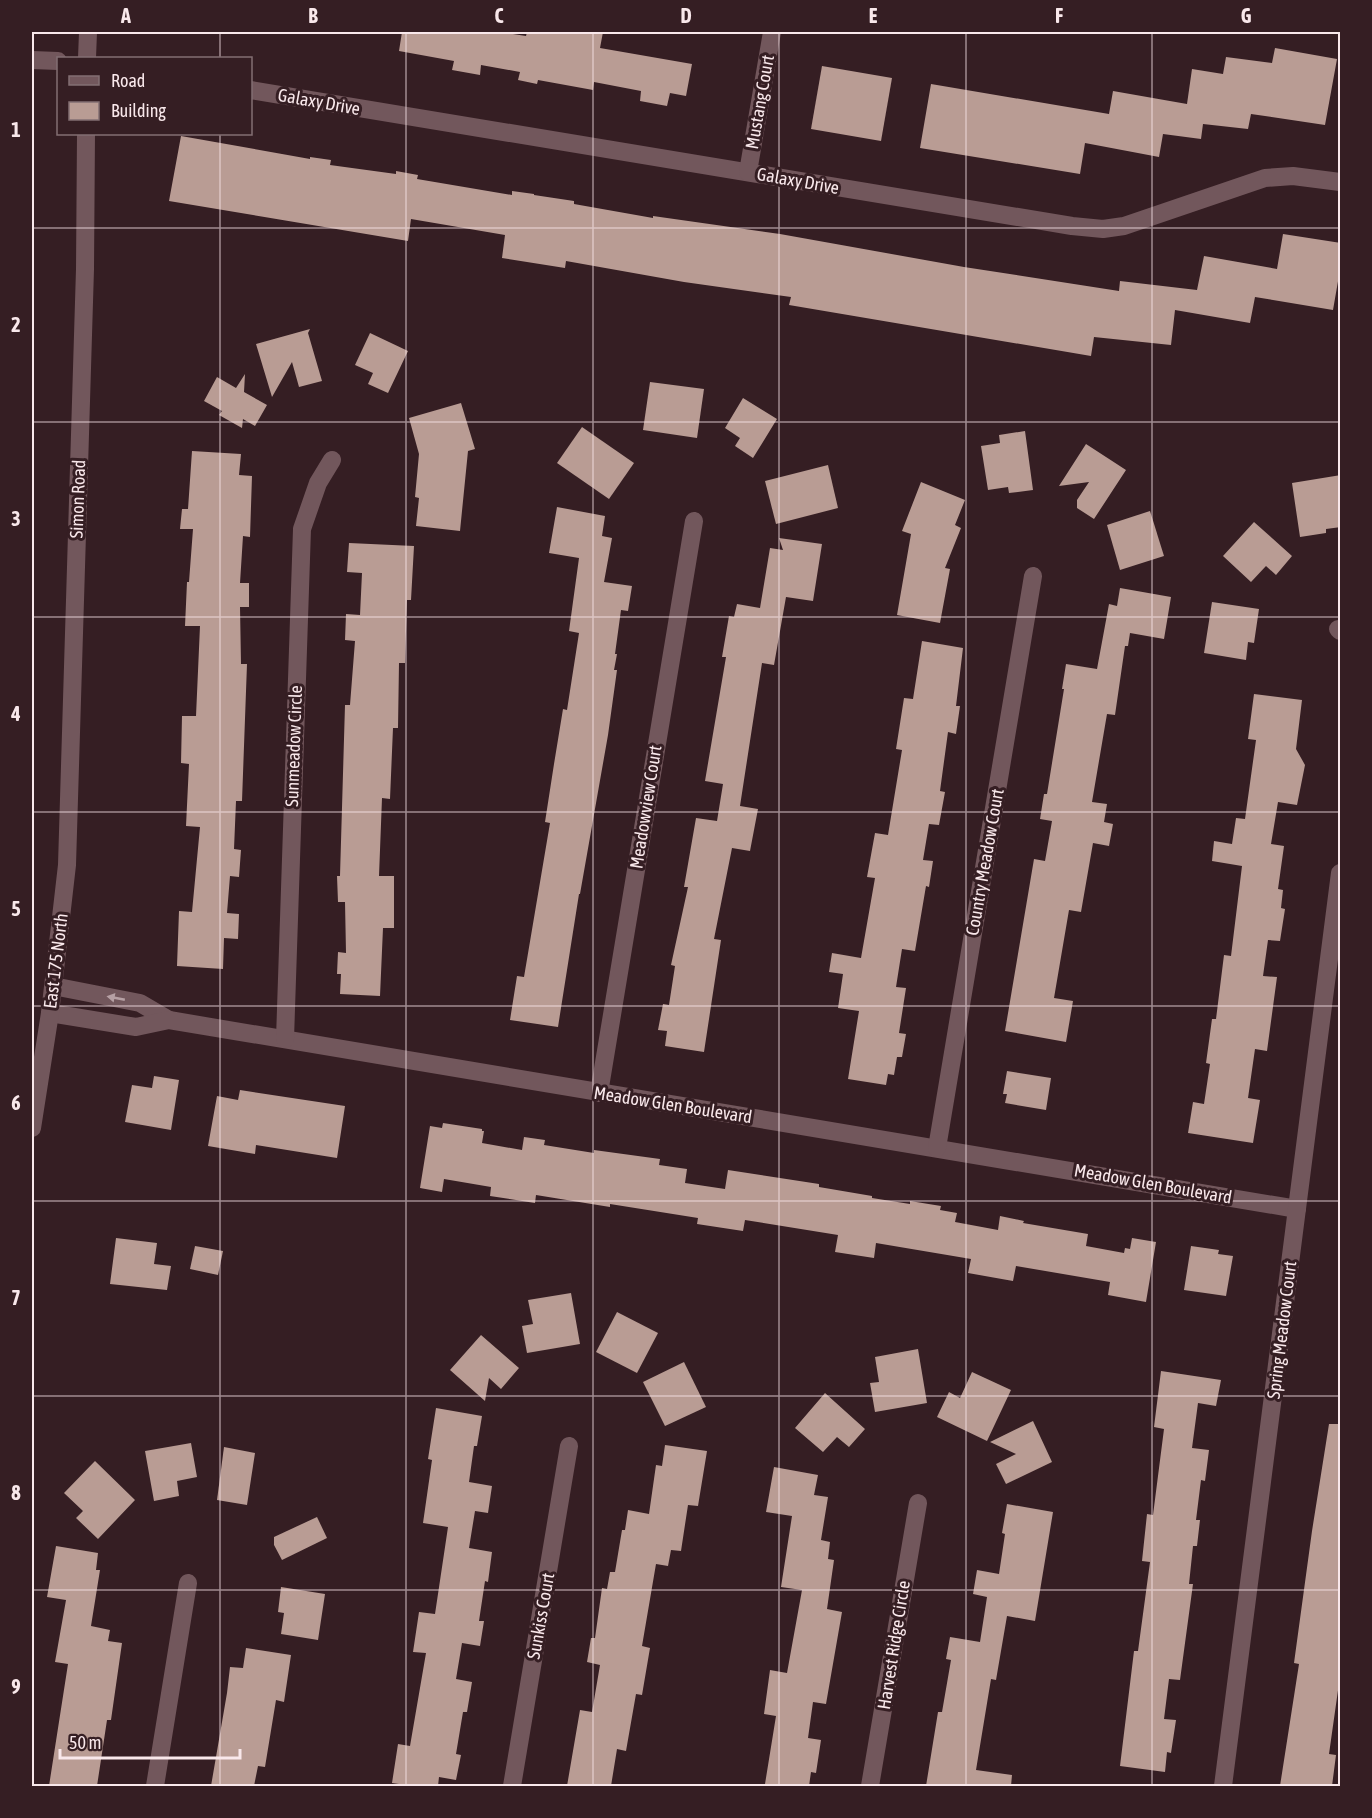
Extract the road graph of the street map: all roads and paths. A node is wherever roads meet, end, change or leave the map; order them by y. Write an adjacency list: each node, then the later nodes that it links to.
1 (88, 32): 3 (street)
2 (772, 32): 8 (street, Mustang Court)
3 (87, 57)
4 (32, 60): 5 (street)
5 (57, 61)
6 (252, 90): 8 (street, Galaxy Drive)
7 (86, 135): 13 (street, Simon Road)
8 (748, 172): 9 (street, Galaxy Drive)
9 (1341, 182)
10 (332, 460): 18 (street, Sunmeadow Circle)
11 (694, 521): 19 (street, Meadowview Court)
12 (1033, 576): 21 (street, Country Meadow Court)
13 (68, 865): 15 (street, East 175 North)
14 (1341, 873): 22 (street, Spring Meadow Court)
15 (53, 986): 16 (street, East 175 North); 17 (street, one-way to 15)
16 (50, 1013): 17 (street, Meadow Glen Boulevard); 20 (street, East 175 North)
17 (169, 1020): 18 (street, Meadow Glen Boulevard)
18 (285, 1039): 19 (street, Meadow Glen Boulevard)
19 (599, 1094): 21 (street, Meadow Glen Boulevard)
20 (32, 1128)
21 (937, 1148): 22 (street, Meadow Glen Boulevard)
22 (1297, 1209): 29 (street, Spring Meadow Court)
23 (569, 1446): 27 (street, Sunkiss Court)
24 (918, 1503): 28 (street, Harvest Ridge Circle)
25 (188, 1582): 26 (street)
26 (154, 1786)
27 (512, 1786)
28 (870, 1786)
29 (1223, 1786)

